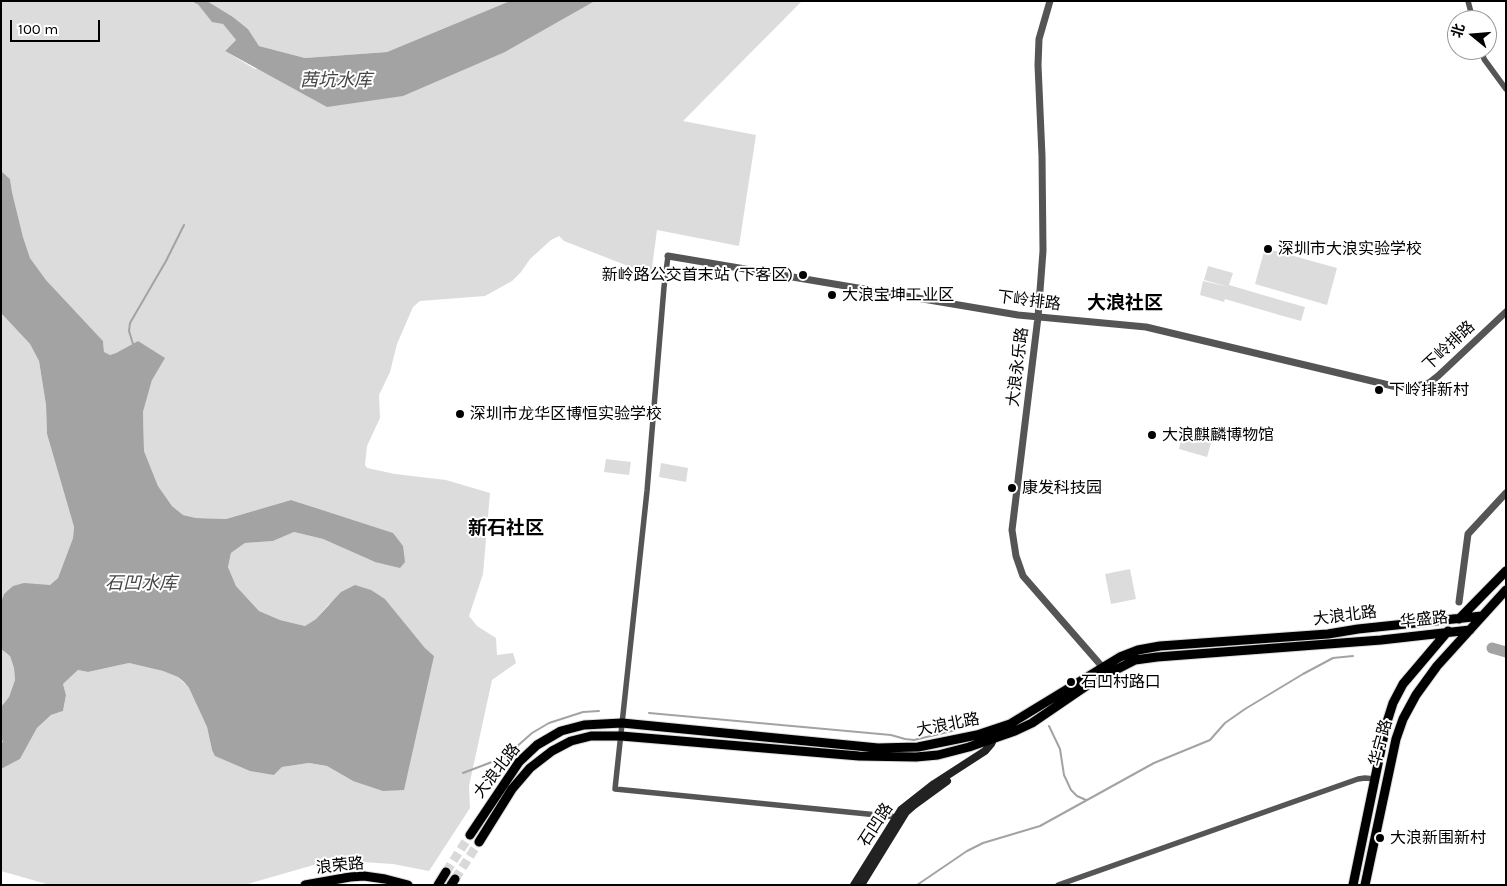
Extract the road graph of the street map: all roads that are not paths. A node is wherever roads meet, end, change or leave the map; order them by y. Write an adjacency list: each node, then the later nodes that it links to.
1 (1050, 1): 6 (street, 大浪永乐路)
2 (1485, 60): 3 (street)
3 (1506, 89)
4 (668, 256): 6 (street, 下岭排路); 17 (street)
5 (1506, 312): 6 (street, 下岭排路)
6 (1038, 317): 16 (street, 大浪永乐路)
7 (1506, 493): 10 (street)
8 (1506, 571): 12 (main road)
9 (1506, 590): 11 (main road)
10 (1459, 602)
11 (1482, 616): 12 (main road, 华盛路); 13 (main road)
12 (1460, 618): 14 (main road); 16 (main road, 大浪北路)
13 (1470, 630): 14 (main road, 华盛路); 32 (main road, 华宁路)
14 (1447, 632): 15 (main road, 华盛路); 20 (main road, 华宁路)
15 (1380, 640): 16 (main road, 大浪北路)
16 (1105, 671): 17 (main road, 大浪北路); 19 (main road, 大浪北路)
17 (622, 723): 18 (street); 22 (main road, 大浪北路)
18 (621, 736): 19 (main road, 大浪北路); 21 (street); 23 (main road, 大浪北路)
19 (990, 741): 21 (main road, 石凹路)
20 (1375, 779): 30 (street); 31 (main road, 华宁路)
21 (900, 817): 28 (main road, 石凹路); 29 (main road, 石凹路)
22 (470, 835)
23 (479, 842)
24 (446, 872): 27 (main road)
25 (305, 885): 26 (main road, 浪荣路)
26 (408, 885)
27 (438, 885)
28 (854, 885)
29 (861, 885)
30 (1058, 885)
31 (1353, 885)
32 (1365, 885)

